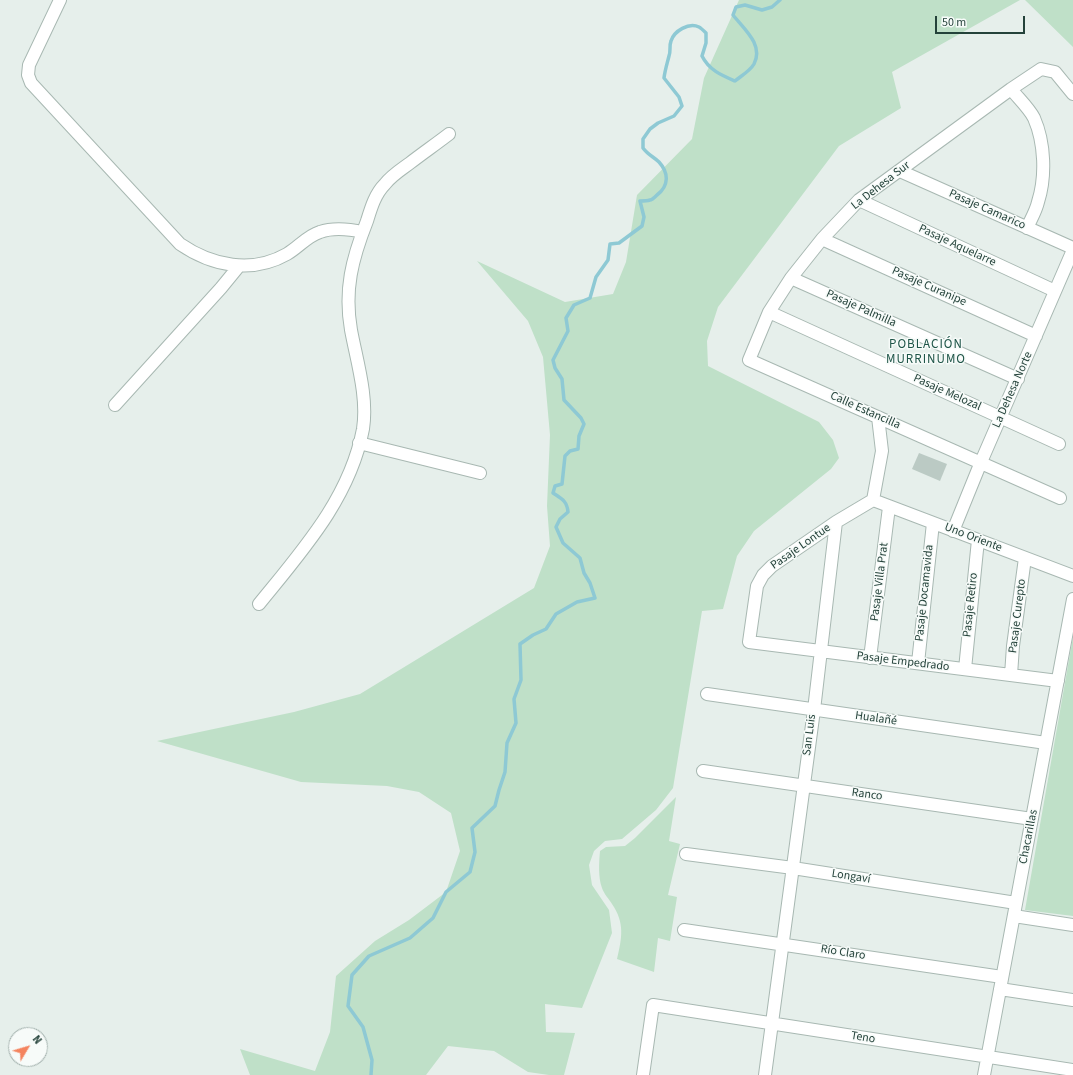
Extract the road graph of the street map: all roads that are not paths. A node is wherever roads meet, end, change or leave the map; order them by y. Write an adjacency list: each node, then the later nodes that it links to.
1 (60, 0): 11 (street)
2 (1011, 89): 3 (street, La Dehesa Sur); 5 (street, La Dehesa Sur); 7 (street)
3 (1073, 94)
4 (449, 134): 8 (street)
5 (900, 171): 6 (street, La Dehesa Sur); 7 (street, Pasaje Camarico)
6 (859, 200): 9 (street, La Dehesa Sur); 13 (street, Pasaje Aquelarre)
7 (1027, 228): 10 (street, Pasaje Camarico)
8 (363, 232): 11 (street); 21 (street)
9 (822, 239): 12 (street, La Dehesa Sur); 15 (street, Pasaje Curanipe)
10 (1073, 249): 13 (street, La Dehesa Norte)
11 (239, 266): 18 (street)
12 (791, 278): 14 (street, La Dehesa Sur); 17 (street, Pasaje Palmilla)
13 (1055, 291): 15 (street, La Dehesa Norte)
14 (769, 312): 16 (street, La Dehesa Sur); 20 (street, Pasaje Melozal)
15 (1036, 336): 17 (street, La Dehesa Norte)
16 (749, 360): 19 (street, Calle Estancilla)
17 (1018, 379): 20 (street, La Dehesa Norte)
18 (115, 405)
19 (878, 417): 23 (street, Calle Estancilla); 26 (street)
20 (1001, 418): 22 (street, Pasaje Melozal); 23 (street, La Dehesa Norte)
21 (359, 443): 24 (street); 35 (street)
22 (1059, 444)
23 (981, 462): 25 (street, Calle Estancilla); 30 (street, La Dehesa Norte)
24 (480, 473)
25 (1060, 498)
26 (873, 500): 27 (street, Uno Oriente); 28 (street)
27 (889, 506): 29 (street, Uno Oriente); 38 (street, Pasaje Villa Prat)
28 (836, 522): 36 (street, Pasaje Lontue); 37 (street, San Luis)
29 (933, 523): 30 (street, Uno Oriente); 39 (street, Pasaje Docamavida)
30 (953, 531): 31 (street, Uno Oriente)
31 (978, 540): 32 (street, Uno Oriente); 40 (street, Pasaje Retiro)
32 (1025, 558): 33 (street, Uno Oriente); 41 (street, Pasaje Curepto)
33 (1073, 576)
34 (1073, 599): 42 (street, Chacarillas)
35 (259, 604)
36 (749, 642): 37 (street, Pasaje Empedrado)
37 (820, 651): 38 (street, Pasaje Empedrado); 44 (street, San Luis)
38 (870, 658): 39 (street, Pasaje Empedrado)
39 (918, 664): 40 (street, Pasaje Empedrado)
40 (965, 669): 41 (street, Pasaje Empedrado)
41 (1011, 675): 42 (street, Pasaje Empedrado)
42 (1058, 681): 45 (street, Chacarillas)
43 (706, 694): 44 (street, Hualañé)
44 (814, 710): 45 (street, Hualañé); 47 (street, San Luis)
45 (1046, 743): 48 (street, Chacarillas)
46 (703, 771): 47 (street, Ranco)
47 (804, 786): 48 (street, Ranco); 50 (street, San Luis)
48 (1032, 818): 51 (street, Chacarillas)
49 (686, 854): 50 (street, Longaví)
50 (793, 868): 51 (street, Longaví); 55 (street, San Luis)
51 (1016, 903): 52 (street, Chacarillas)
52 (1014, 916): 53 (street); 56 (street, Chacarillas)
53 (1073, 925)
54 (684, 930): 55 (street, Río Claro)
55 (782, 944): 56 (street, Río Claro); 59 (street, San Luis)
56 (1002, 977): 57 (street, Chacarillas)
57 (1000, 989): 58 (street); 60 (street, Chacarillas)
58 (1073, 1000)
59 (772, 1023): 60 (street, Teno); 62 (street, Teno); 63 (street, San Luis)
60 (987, 1057): 61 (street, Teno); 64 (street, Chacarillas)
61 (1073, 1070)
62 (643, 1075)
63 (765, 1075)
64 (984, 1075)

